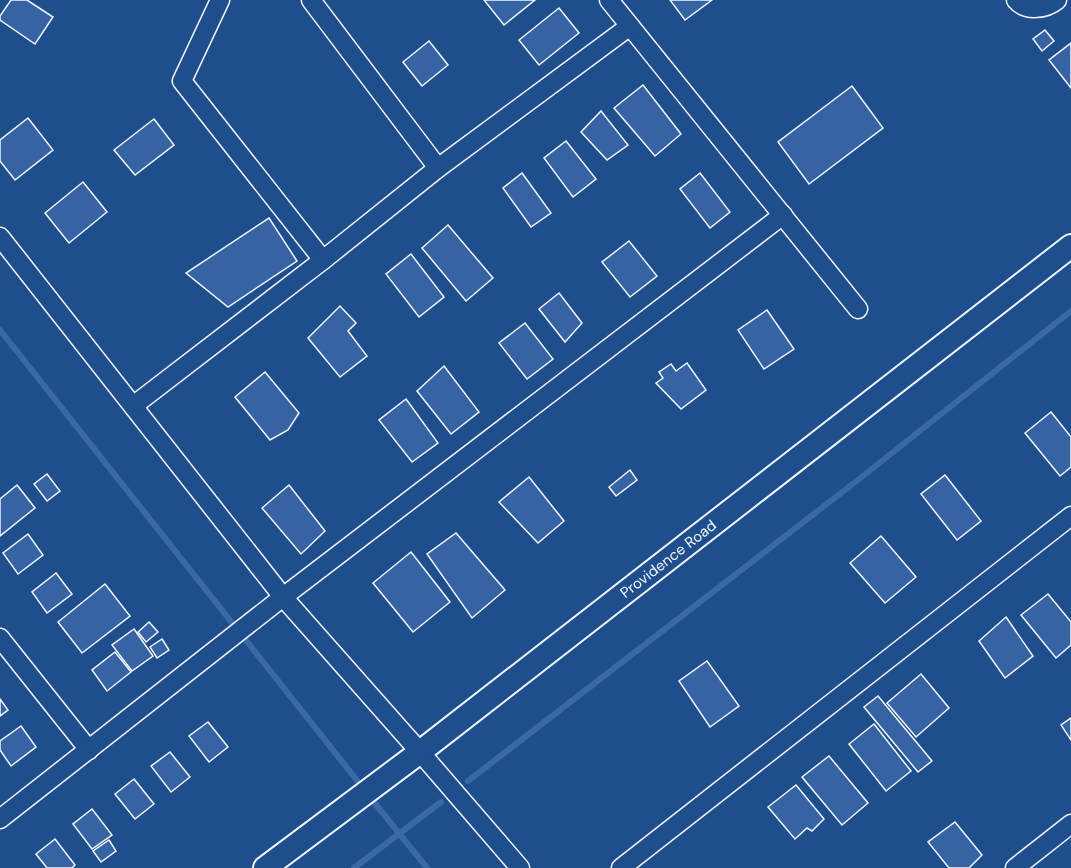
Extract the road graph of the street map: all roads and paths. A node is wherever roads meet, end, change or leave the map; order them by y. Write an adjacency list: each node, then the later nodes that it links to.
1 (220, 0): 11 (street)
2 (311, 0): 7 (street)
3 (609, 0): 6 (street)
4 (1016, 0): 5 (street)
5 (1057, 0)
6 (630, 26): 7 (street); 8 (street)
7 (438, 168): 11 (street)
8 (783, 215): 12 (street); 15 (street)
9 (0, 237): 13 (street)
10 (1071, 246): 18 (street, Providence Road)
11 (323, 261): 13 (street)
12 (858, 309)
13 (133, 406): 15 (street)
14 (1071, 516): 23 (street)
15 (283, 597): 17 (street); 18 (street)
16 (0, 638): 17 (street)
17 (88, 750): 19 (street)
18 (420, 752): 21 (street, Providence Road); 22 (street)
19 (0, 819)
20 (1071, 824): 24 (street)
21 (266, 868)
22 (520, 868)
23 (621, 868)
24 (1015, 868)

